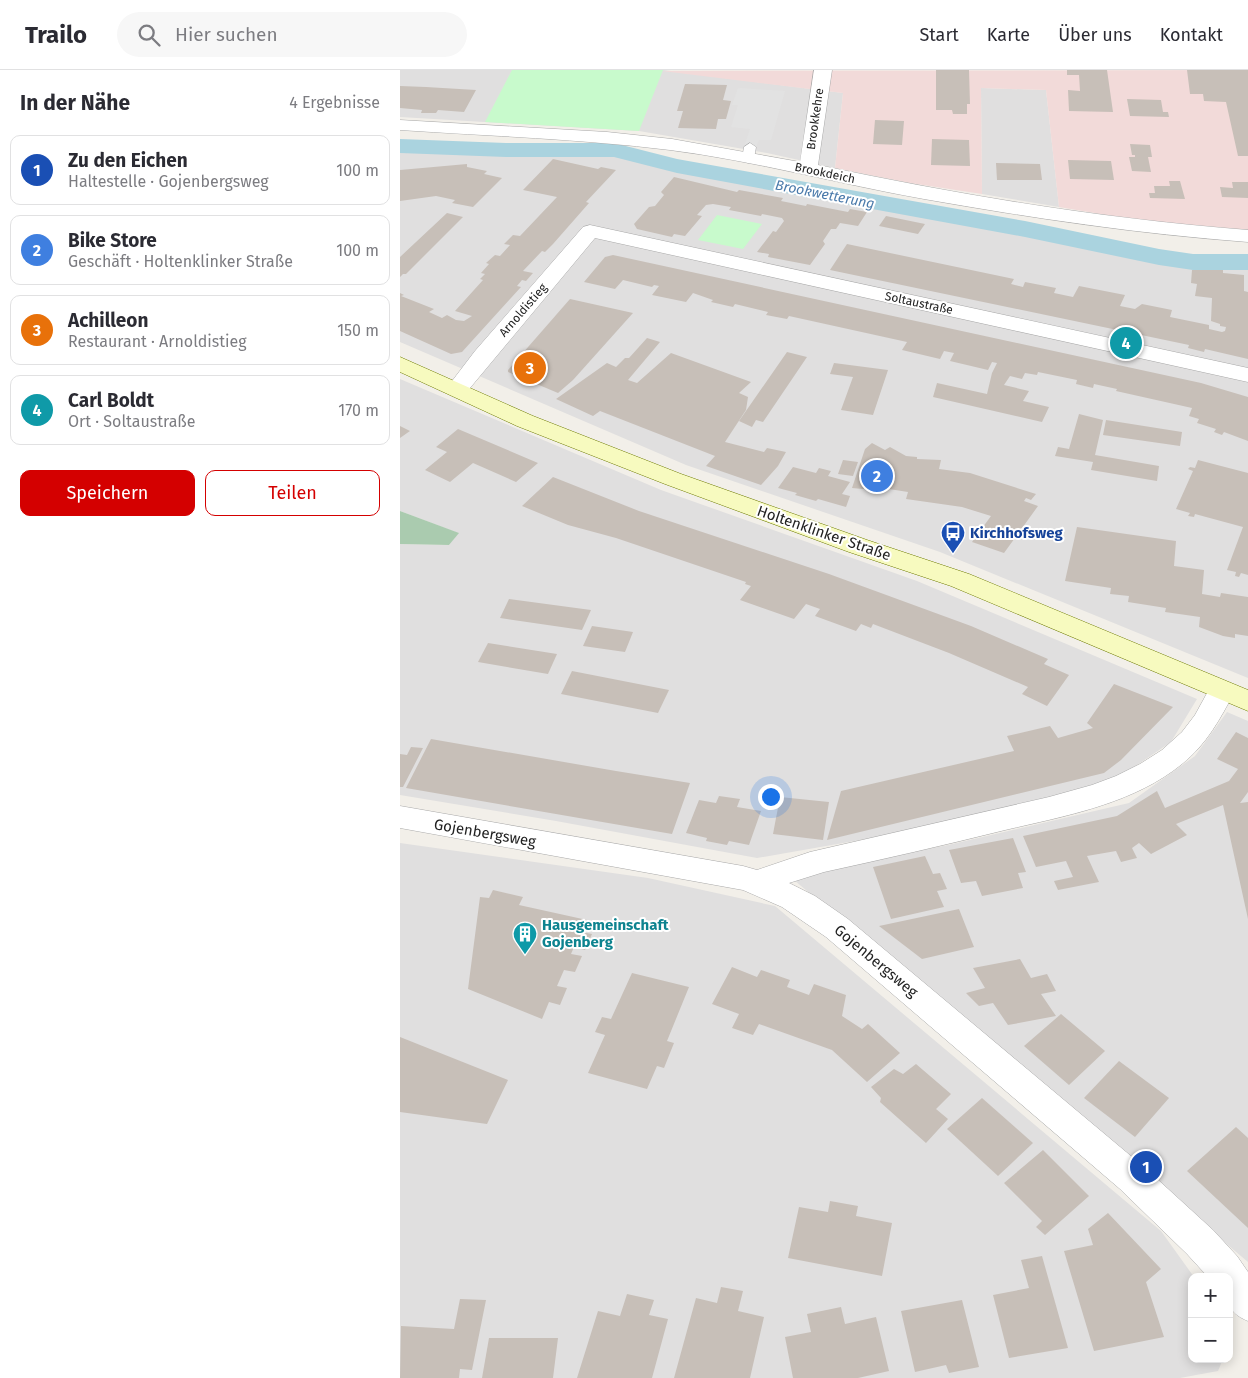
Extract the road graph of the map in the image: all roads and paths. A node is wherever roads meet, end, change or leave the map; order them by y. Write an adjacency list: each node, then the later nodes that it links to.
1 (823, 70): 3 (street, Brookkehre)
2 (400, 125): 3 (street, Brookdeich)
3 (808, 169): 5 (street, Brookdeich)
4 (590, 231): 7 (street, Soltaustraße); 8 (street, Arnoldistieg)
5 (1248, 236)
6 (400, 364): 8 (main road, Holtenklinker Straße)
7 (1248, 375)
8 (457, 389): 9 (main road, Holtenklinker Straße)
9 (1222, 691): 10 (main road, Holtenklinker Straße); 12 (street)
10 (1248, 701)
11 (400, 817): 12 (street, Gojenbergsweg)
12 (760, 883): 13 (street, Gojenbergsweg)
13 (1248, 1303)

